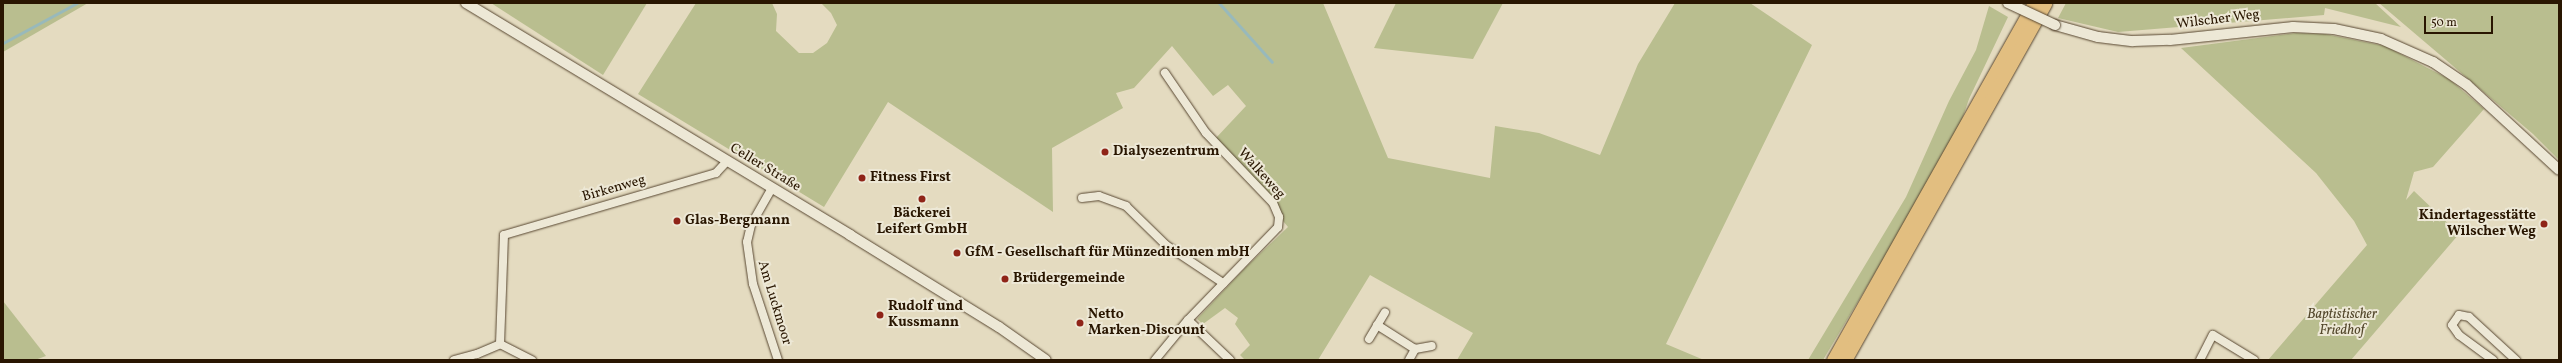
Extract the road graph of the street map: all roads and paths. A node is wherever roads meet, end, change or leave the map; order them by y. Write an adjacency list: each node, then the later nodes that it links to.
1 (466, 3): 8 (street, Celler Straße)
2 (2008, 3): 9 (street, Wilscher Weg, bridge)
3 (2028, 3): 6 (highway)
4 (2034, 3): 6 (highway)
5 (2045, 3): 28 (highway)
6 (2015, 36): 27 (highway)
7 (1165, 73): 12 (street, Walkeweg)
8 (722, 168): 10 (street, Celler Straße); 17 (street, Birkenweg)
9 (2559, 170)
10 (772, 188): 22 (street, Am Luckmoor); 23 (street, Celler Straße)
11 (1082, 198): 12 (street)
12 (1223, 283): 14 (street, Walkeweg)
13 (1385, 312): 15 (street)
14 (1188, 320): 24 (street, Walkeweg); 25 (street)
15 (1377, 325): 16 (street); 19 (street)
16 (1369, 339)
17 (500, 344): 20 (street); 21 (street)
18 (1432, 346): 19 (street)
19 (1415, 349): 26 (street)
20 (454, 360)
21 (532, 360)
22 (778, 360)
23 (1046, 360)
24 (1155, 360)
25 (1230, 360)
26 (1409, 360)
27 (1833, 360)
28 (1846, 360)
29 (2200, 360): 30 (street)
30 (2254, 360)
31 (2493, 360): 32 (street)
32 (2516, 360)

